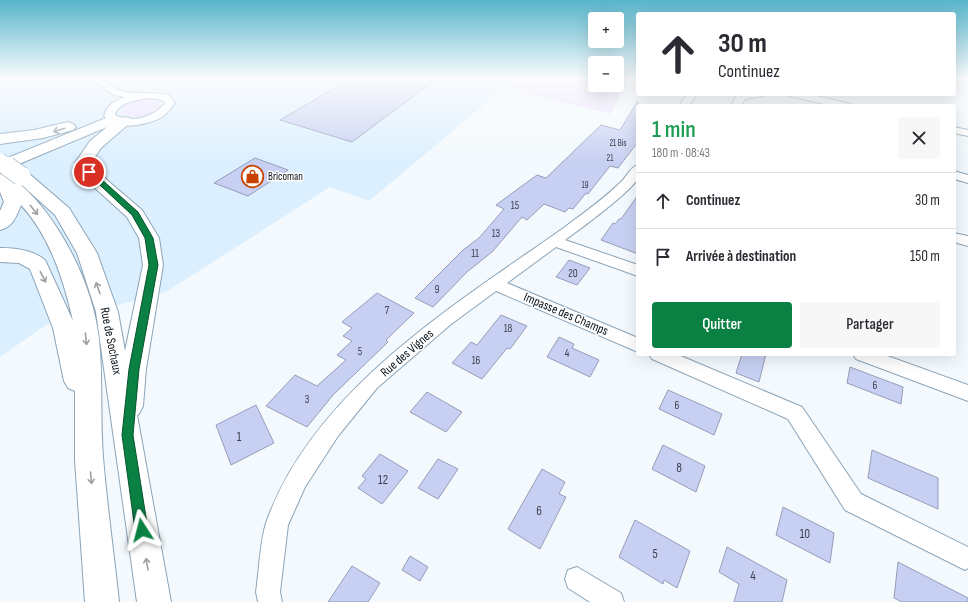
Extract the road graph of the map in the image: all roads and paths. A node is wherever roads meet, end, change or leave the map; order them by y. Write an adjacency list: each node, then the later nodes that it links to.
1 (114, 106): 4 (street)
2 (123, 106): 4 (street)
3 (169, 106): 4 (street)
4 (117, 110): 7 (main road, one-way to 7); 11 (main road); 24 (main road)
5 (956, 130): 6 (street)
6 (968, 133)
7 (0, 138)
8 (0, 162): 11 (main road, bridge)
9 (636, 171): 15 (street, Rue des Vignes)
10 (956, 176): 12 (street)
11 (7, 177): 13 (main road); 24 (main road, Rue de Sochaux, one-way to 11); 25 (main road, Rue de Sochaux, one-way to 25)
12 (968, 179)
13 (0, 224)
14 (956, 238): 16 (street)
15 (554, 241): 18 (street); 19 (street, Rue des Vignes)
16 (968, 241)
17 (0, 255): 25 (main road, one-way to 25)
18 (636, 270)
19 (494, 284): 20 (street, Impasse des Champs); 30 (street, Rue des Vignes)
20 (636, 344)
21 (663, 356): 26 (street)
22 (867, 356): 23 (street)
23 (968, 393)
24 (127, 435): 29 (main road, Rue de Sochaux, one-way to 24)
25 (88, 439): 28 (main road, Rue de Sochaux, one-way to 28)
26 (965, 558)
27 (577, 579): 31 (street)
28 (102, 602)
29 (154, 602)
30 (270, 602)
31 (612, 602)

